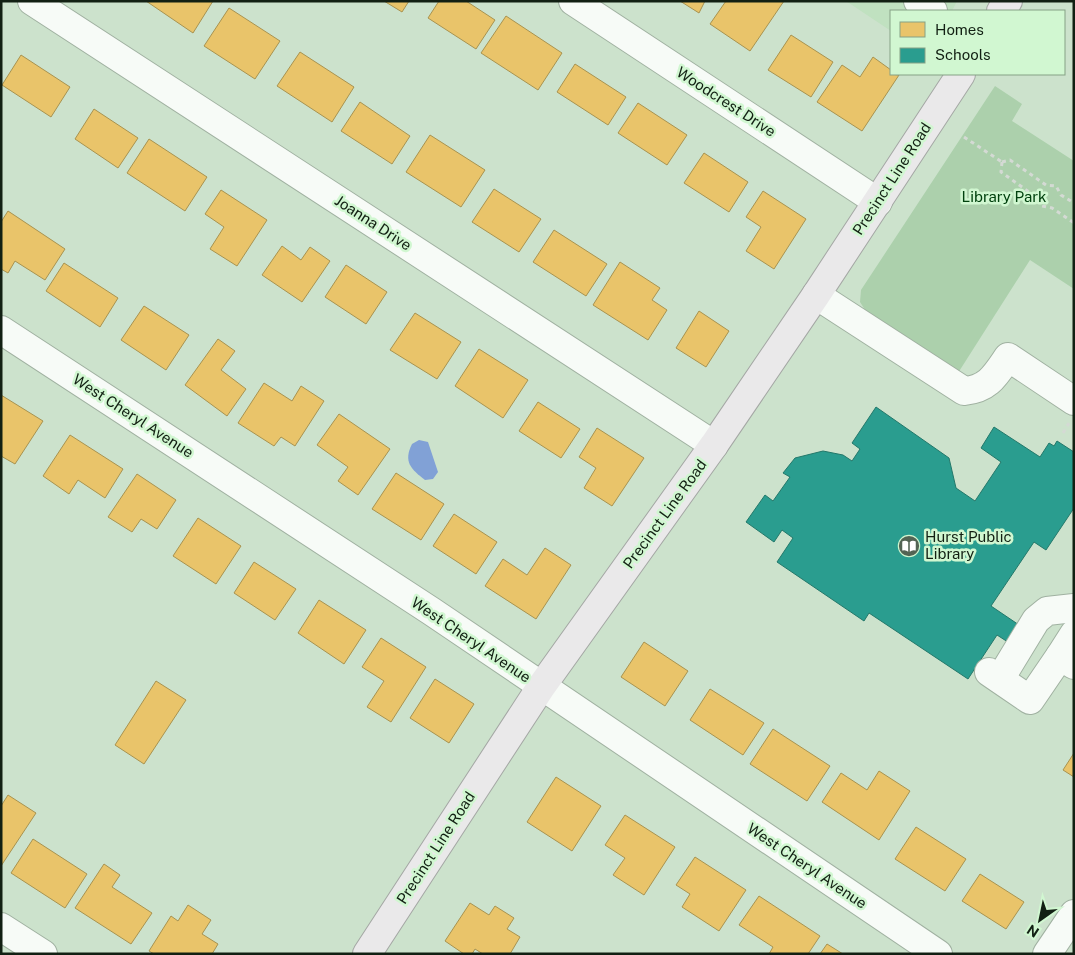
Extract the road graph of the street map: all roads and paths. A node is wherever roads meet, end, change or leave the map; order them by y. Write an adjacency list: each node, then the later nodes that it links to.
1 (32, 1): 14 (street, Joanna Drive)
2 (573, 1): 8 (street, Woodcrest Drive)
3 (918, 1): 4 (street)
4 (932, 10)
5 (960, 75): 8 (main road, Precinct Line Road)
6 (964, 137): 7 (path)
7 (1002, 162): 9 (path); 10 (path)
8 (878, 202): 11 (main road, Precinct Line Road)
9 (1074, 203)
10 (1074, 223)
11 (816, 295): 13 (street); 14 (main road, Precinct Line Road)
12 (1, 330): 17 (street, West Cheryl Avenue)
13 (1074, 402)
14 (714, 445): 17 (main road, Precinct Line Road)
15 (1074, 608): 16 (street)
16 (1069, 652)
17 (541, 688): 20 (main road, Precinct Line Road); 22 (street, West Cheryl Avenue)
18 (1074, 914): 23 (street)
19 (1, 926): 21 (street)
20 (369, 953)
21 (43, 954)
22 (938, 954)
23 (1047, 954)

